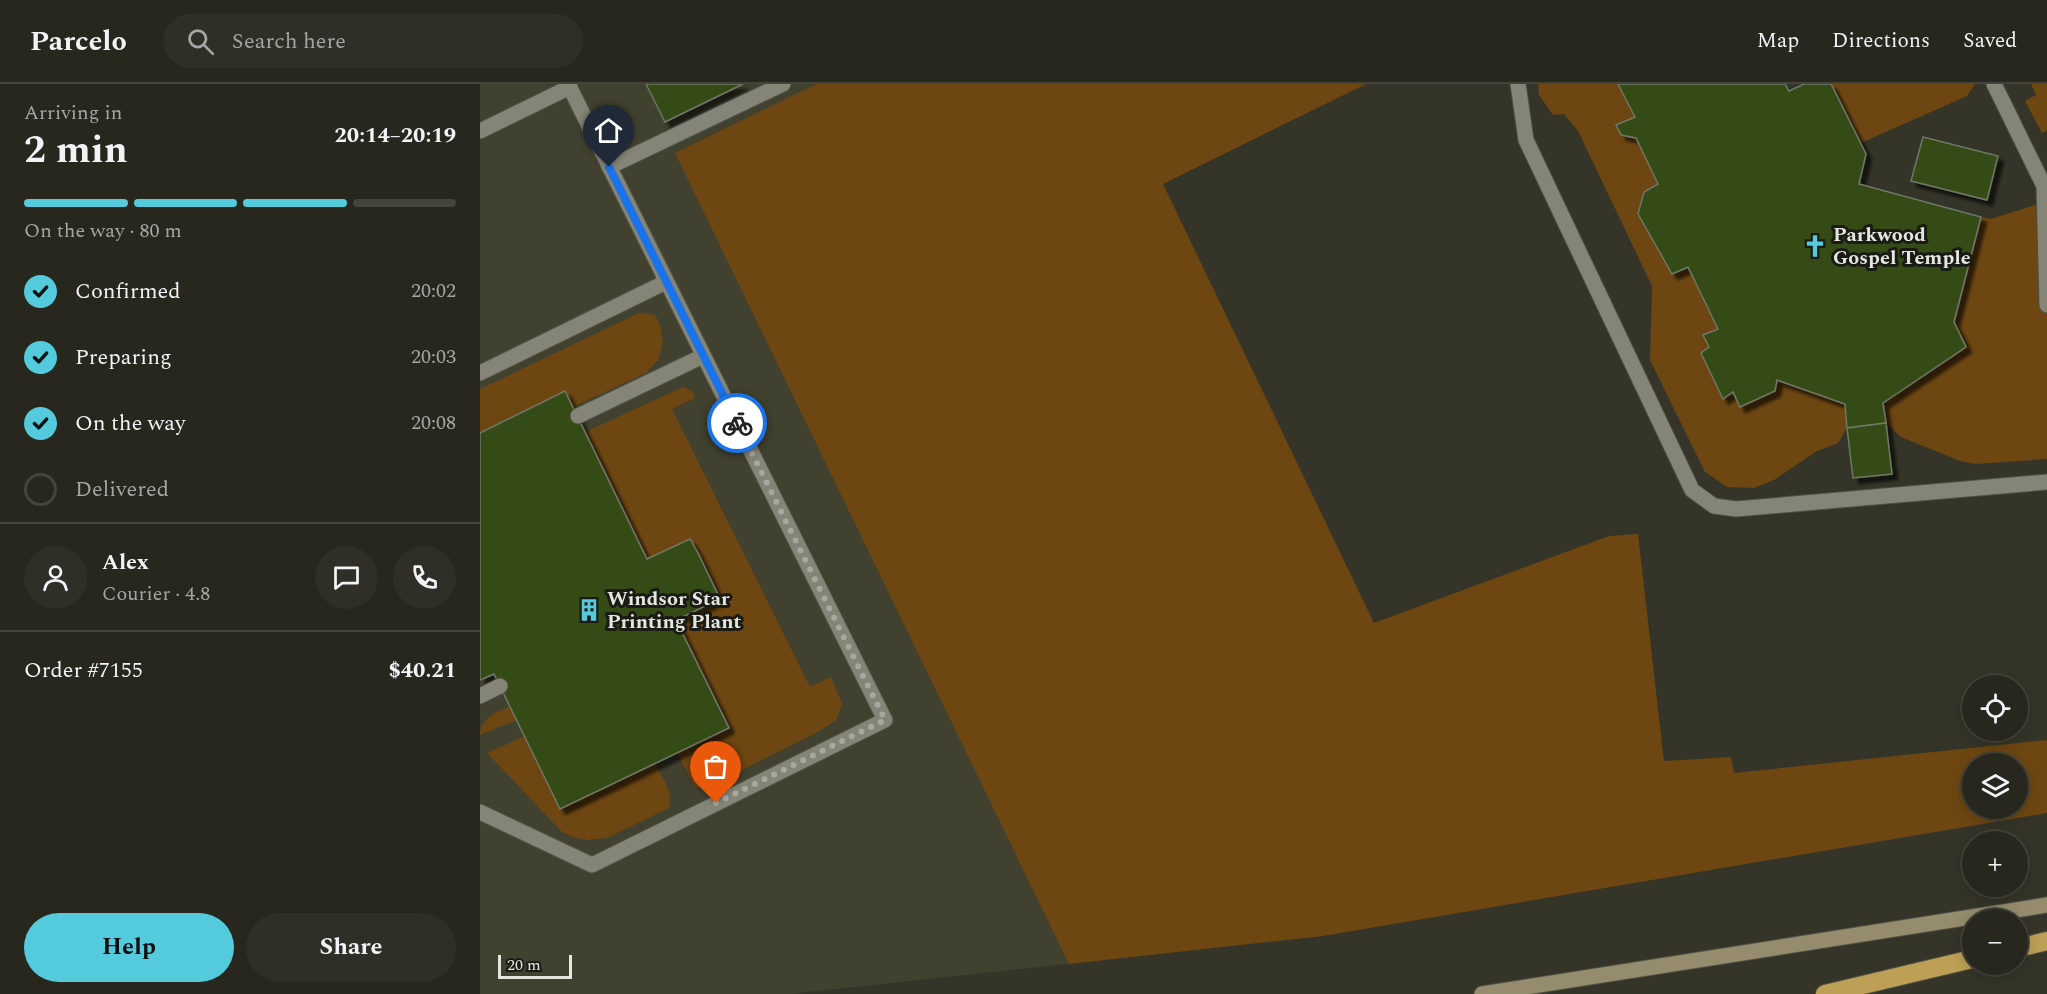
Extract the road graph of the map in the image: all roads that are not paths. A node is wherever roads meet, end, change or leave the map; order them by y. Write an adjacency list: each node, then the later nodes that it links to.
1 (783, 84): 6 (street)
2 (1518, 84): 12 (street)
3 (1995, 84): 8 (street)
4 (569, 86): 5 (street); 6 (street)
5 (480, 131)
6 (609, 167): 7 (street)
7 (666, 282): 9 (street); 10 (street)
8 (2047, 305)
9 (703, 356): 11 (street); 15 (street)
10 (480, 373)
11 (578, 417)
12 (2047, 482)
13 (500, 686): 14 (street)
14 (480, 696)
15 (480, 812)
16 (2047, 905): 20 (main road)
17 (2047, 941): 18 (highway)
18 (2028, 946)
19 (1962, 961): 21 (highway)
20 (1482, 994)
21 (1825, 994)

